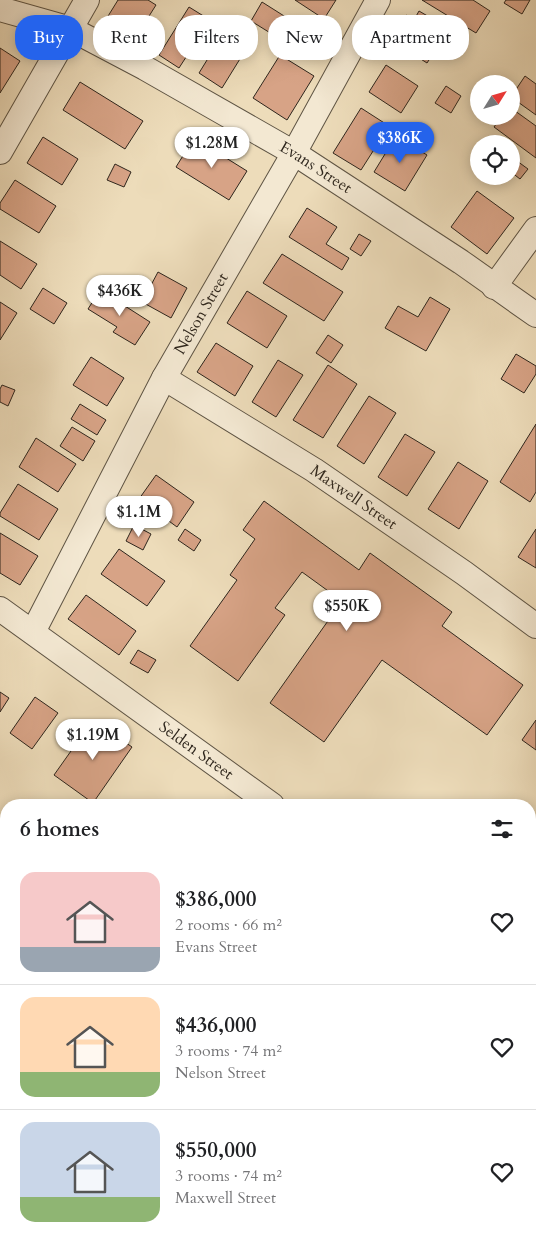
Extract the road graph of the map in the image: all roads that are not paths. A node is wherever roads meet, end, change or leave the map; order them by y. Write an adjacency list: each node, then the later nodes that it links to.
1 (87, 0): 5 (street)
2 (378, 0): 9 (street, Nelson Street)
3 (0, 9): 4 (street, Evans Street)
4 (21, 15)
5 (79, 15)
6 (83, 35): 9 (street, Evans Street)
7 (53, 60): 8 (street)
8 (0, 152)
9 (294, 153): 11 (street, Evans Street); 13 (street, Nelson Street)
10 (536, 229): 11 (street)
11 (494, 287): 12 (street, Evans Street)
12 (536, 315)
13 (164, 378): 15 (street, Maxwell Street); 16 (street, Nelson Street)
14 (0, 609): 16 (street, Selden Street)
15 (536, 626)
16 (32, 632): 17 (street, Selden Street)
17 (264, 799)

